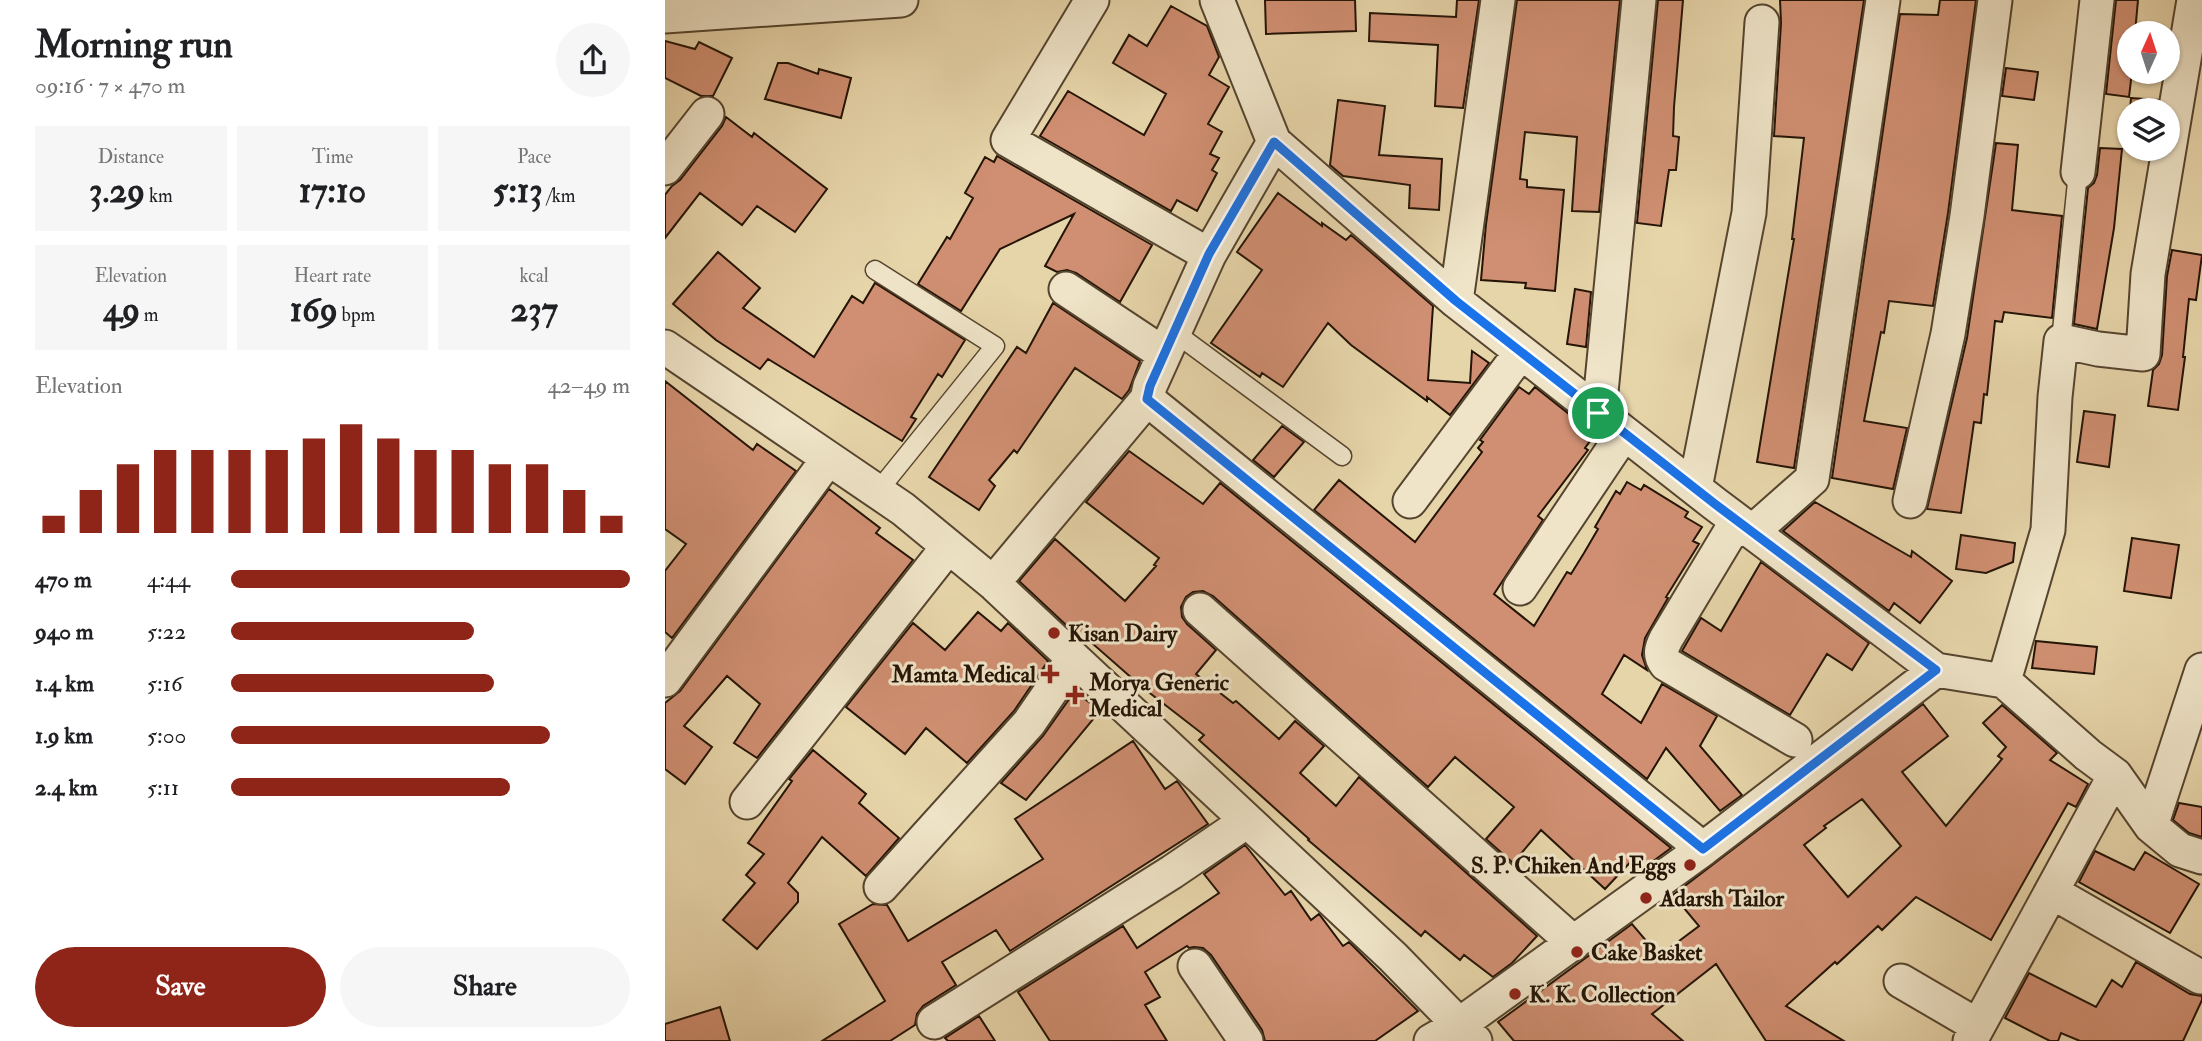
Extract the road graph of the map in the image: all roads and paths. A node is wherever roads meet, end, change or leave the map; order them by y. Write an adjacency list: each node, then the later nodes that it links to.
1 (1092, 0): 16 (street)
2 (1217, 0): 13 (street)
3 (1498, 0): 19 (street)
4 (1639, 0): 25 (street)
5 (1883, 0): 33 (street)
6 (1995, 0): 31 (street)
7 (2097, 0): 15 (street)
8 (2194, 0): 20 (street)
9 (881, 1): 10 (street)
10 (665, 16)
11 (1762, 22): 29 (street)
12 (708, 114): 14 (street)
13 (1274, 142): 16 (street); 19 (street)
14 (665, 168)
15 (2078, 172): 20 (lane)
16 (1209, 254): 21 (street)
17 (875, 270): 30 (lane)
18 (1066, 289): 21 (street)
19 (1456, 301): 23 (street)
20 (2061, 341): 42 (street)
21 (1169, 343): 24 (street); 27 (lane)
22 (665, 347): 28 (street)
23 (1521, 352): 25 (street); 32 (street)
24 (1147, 399): 35 (street); 48 (street)
25 (1598, 413): 26 (street)
26 (1624, 433): 29 (street); 36 (street)
27 (1342, 456)
28 (828, 459): 30 (street); 41 (street)
29 (1695, 488): 33 (street)
30 (878, 491): 34 (street)
31 (1910, 501)
32 (1410, 502)
33 (1745, 526): 39 (street); 43 (street)
34 (948, 547): 35 (street); 45 (street)
35 (993, 583): 38 (street)
36 (1520, 588)
37 (1200, 610): 52 (street)
38 (1073, 659): 46 (street); 50 (street)
39 (1936, 670): 42 (street); 48 (street)
40 (2202, 670): 47 (street)
41 (665, 680)
42 (2004, 681): 44 (street)
43 (1795, 740)
44 (2115, 775): 47 (street); 51 (street)
45 (747, 803)
46 (1247, 821): 56 (street); 58 (street)
47 (2151, 826): 49 (street)
48 (1703, 849): 52 (street)
49 (2202, 857)
50 (881, 887)
51 (2052, 891): 54 (street); 57 (street)
52 (1574, 943): 58 (street)
53 (1195, 966): 59 (street)
54 (2200, 977)
55 (1901, 981): 57 (street)
56 (934, 1022)
57 (1974, 1033)
58 (1455, 1036)
59 (1246, 1041)

